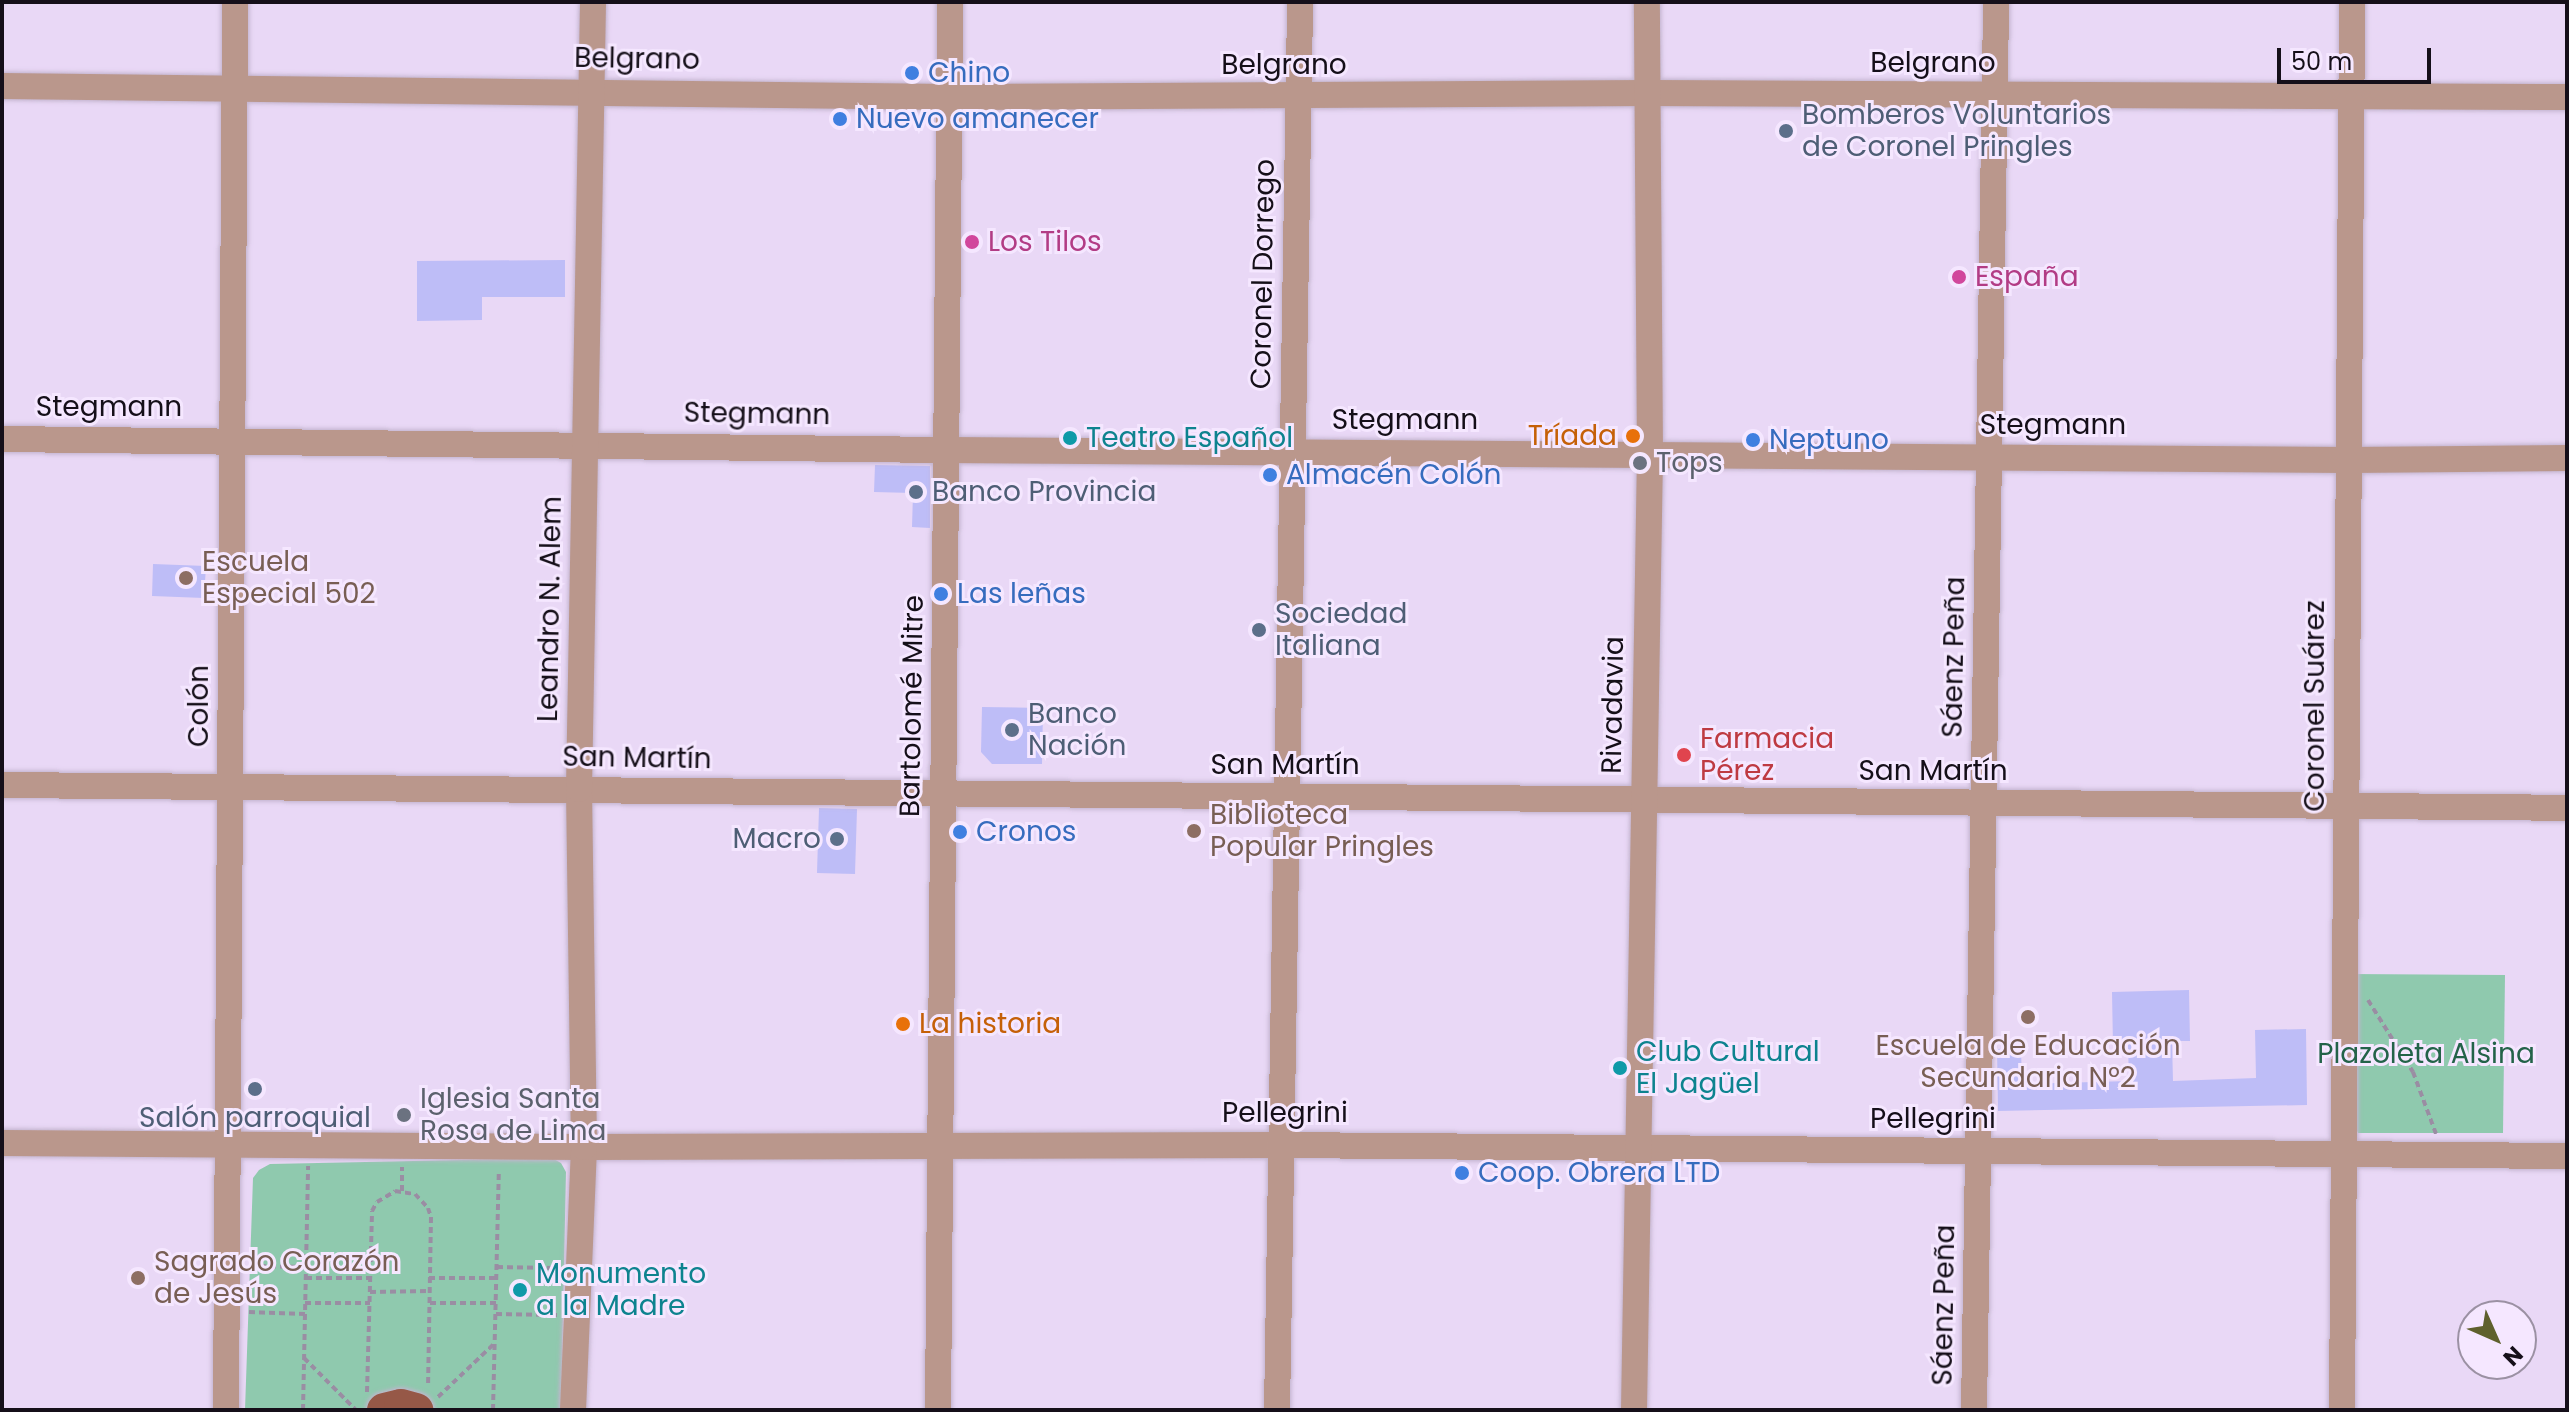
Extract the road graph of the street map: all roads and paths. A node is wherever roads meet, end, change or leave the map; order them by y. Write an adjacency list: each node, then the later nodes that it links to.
1 (235, 2): 9 (street, Colón)
2 (593, 2): 10 (street, Leandro N. Alem)
3 (950, 2): 14 (street, Bartolomé Mitre)
4 (1300, 2): 16 (street, Coronel Dorrego)
5 (1647, 2): 11 (street, Rivadavia)
6 (1996, 2): 12 (street, Sáenz Peña)
7 (2352, 2): 13 (street, Coronel Suárez)
8 (2, 86): 9 (street, Belgrano)
9 (235, 87): 10 (street, Belgrano); 18 (street, Colón)
10 (590, 90): 14 (street, Belgrano); 19 (street, Leandro N. Alem)
11 (1648, 93): 12 (street, Belgrano); 16 (street, Belgrano); 22 (street, Rivadavia)
12 (1992, 95): 13 (street, Belgrano); 23 (street, Sáenz Peña)
13 (2351, 96): 15 (street, Belgrano); 25 (street, Coronel Suárez)
14 (949, 97): 16 (street, Belgrano); 20 (street, Bartolomé Mitre)
15 (2567, 97)
16 (1297, 98): 21 (street, Coronel Dorrego)
17 (2, 439): 18 (street, Stegmann)
18 (232, 439): 19 (street, Stegmann); 27 (street, Colón)
19 (586, 443): 20 (street, Stegmann); 28 (street, Leandro N. Alem)
20 (946, 450): 21 (street, Stegmann); 29 (street, Bartolomé Mitre)
21 (1293, 451): 22 (street, Stegmann); 30 (street, Coronel Dorrego)
22 (1650, 454): 23 (street, Stegmann); 31 (street, Rivadavia)
23 (1990, 457): 25 (street, Stegmann); 32 (street, Sáenz Peña)
24 (2567, 458): 25 (street, Stegmann)
25 (2349, 460): 33 (street, Coronel Suárez)
26 (2, 785): 27 (street, San Martín)
27 (230, 786): 28 (street, San Martín); 38 (street, Colón)
28 (579, 789): 29 (street, San Martín); 40 (street, Leandro N. Alem)
29 (943, 796): 30 (street, San Martín); 37 (street, Bartolomé Mitre)
30 (1286, 797): 31 (street, San Martín); 39 (street, Coronel Dorrego)
31 (1643, 800): 32 (street, San Martín); 41 (street, Rivadavia)
32 (1983, 803): 33 (street, San Martín); 42 (street, Sáenz Peña)
33 (2346, 806): 34 (street, San Martín); 35 (street, Coronel Suárez)
34 (2567, 808)
35 (2345, 969): 43 (street, Coronel Suárez); 44 (path)
36 (2, 1143): 38 (street, Pellegrini)
37 (940, 1144): 39 (street, Pellegrini); 40 (street, Pellegrini); 77 (street, Bartolomé Mitre)
38 (228, 1145): 40 (street, Pellegrini); 72 (street, Colón)
39 (1280, 1145): 41 (street, Pellegrini); 78 (street, Coronel Dorrego)
40 (584, 1147): 76 (street, Leandro N. Alem)
41 (1637, 1148): 42 (street, Pellegrini); 79 (street, Rivadavia)
42 (1978, 1151): 43 (street, Pellegrini); 80 (street, Sáenz Peña)
43 (2343, 1154): 44 (street, Pellegrini); 81 (street, Coronel Suárez)
44 (2444, 1155): 45 (street, Pellegrini)
45 (2567, 1156)
46 (500, 1159): 52 (path)
47 (402, 1161): 49 (path)
48 (308, 1163): 51 (path)
49 (402, 1191): 55 (path); 56 (path)
50 (250, 1266): 51 (path)
51 (306, 1267): 54 (path)
52 (497, 1267): 53 (path); 57 (path)
53 (564, 1268)
54 (306, 1278): 55 (path); 60 (path)
55 (370, 1278): 59 (path)
56 (429, 1278): 57 (path); 58 (path)
57 (496, 1278): 63 (path)
58 (429, 1291): 59 (path); 62 (path)
59 (370, 1292): 61 (path)
60 (305, 1303): 61 (path); 65 (path)
61 (370, 1303): 70 (path)
62 (429, 1303): 63 (path); 71 (path)
63 (496, 1303): 66 (path)
64 (249, 1312): 65 (path)
65 (305, 1314): 69 (path)
66 (496, 1314): 67 (path); 68 (path)
67 (563, 1315)
68 (495, 1343): 71 (path); 75 (path)
69 (304, 1358): 73 (path); 74 (path)
70 (375, 1403): 71 (main road)
71 (423, 1403)
72 (226, 1410)
73 (303, 1410)
74 (356, 1410)
75 (493, 1410)
76 (573, 1410)
77 (938, 1410)
78 (1277, 1410)
79 (1634, 1410)
80 (1974, 1410)
81 (2342, 1410)

